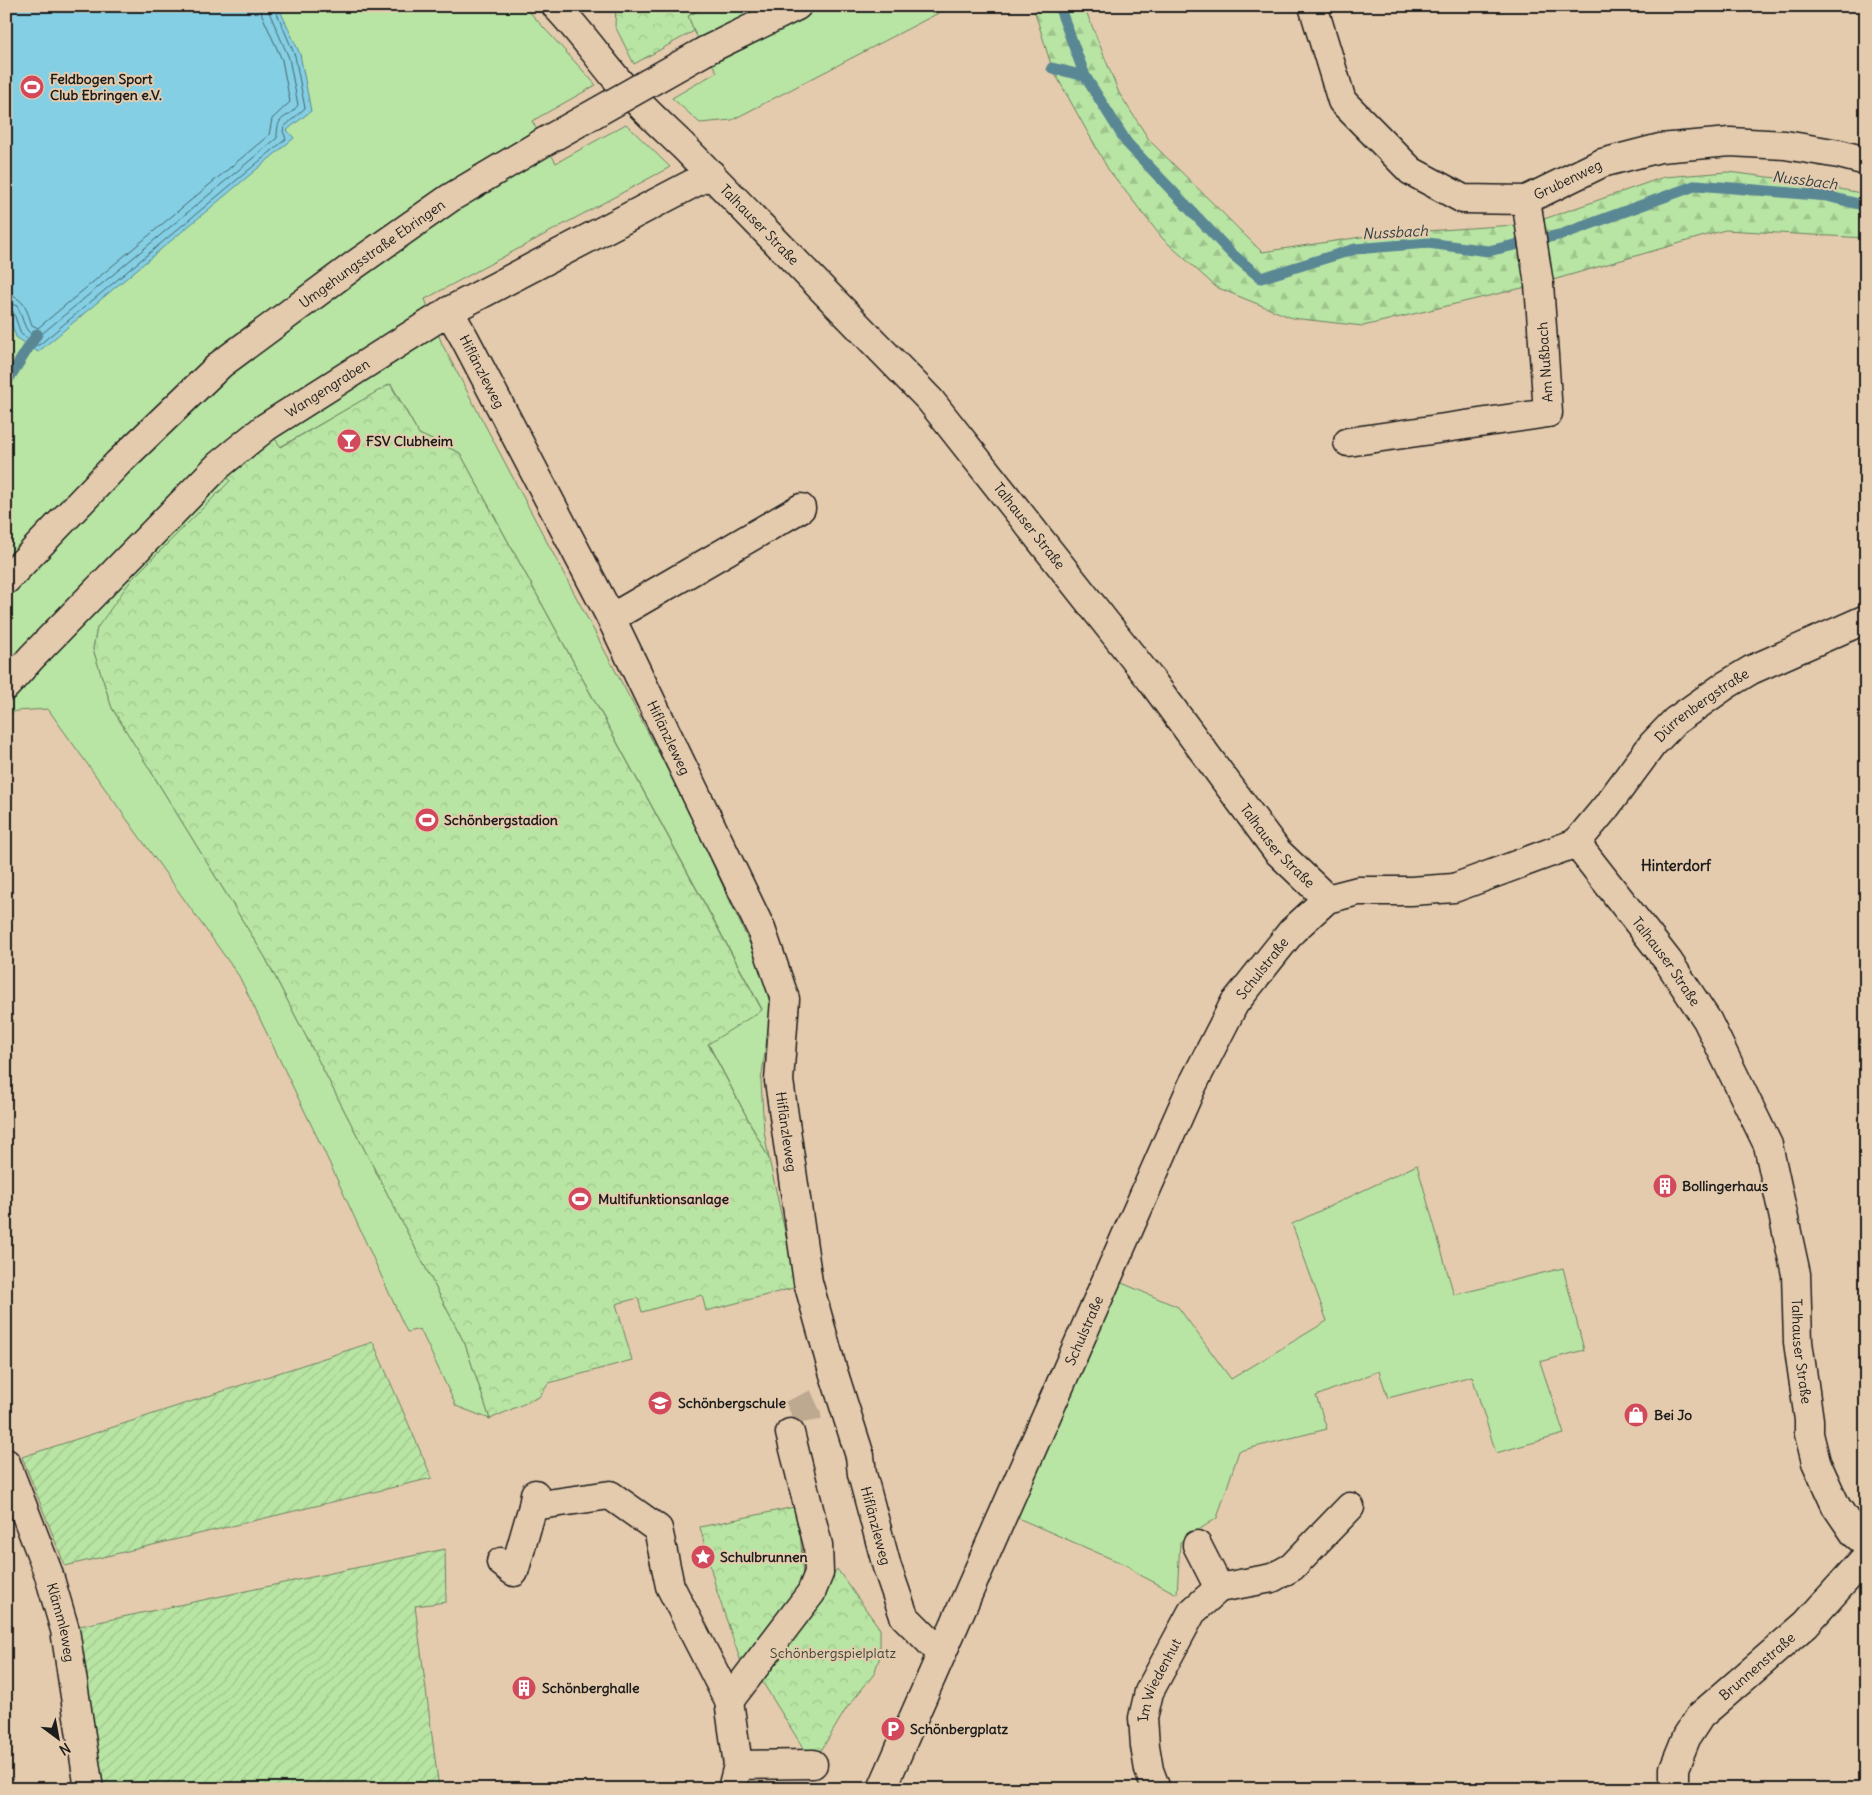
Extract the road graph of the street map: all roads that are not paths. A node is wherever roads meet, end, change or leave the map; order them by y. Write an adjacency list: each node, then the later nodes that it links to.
1 (797, 6): 10 (street, Umgehungsstraße Ebringen, bridge)
2 (1313, 6): 6 (street, Grubenweg)
3 (566, 10): 5 (street, Talhauser Straße)
4 (1866, 161): 6 (street, Grubenweg)
5 (711, 174): 7 (street, Wangengraben); 15 (street, Talhauser Straße)
6 (1528, 212): 8 (street, Am Nußbach)
7 (449, 311): 11 (street, Hiflänzleweg); 13 (street, Wangengraben)
8 (1348, 442)
9 (801, 508): 11 (street)
10 (6, 580)
11 (611, 618): 24 (street, Hiflänzleweg)
12 (1866, 619): 14 (street, Dürrenbergstraße)
13 (6, 686)
14 (1576, 844): 15 (street, Talhauser Straße); 19 (street, Talhauser Straße)
15 (1327, 899): 24 (street, Schulstraße)
16 (790, 1433): 25 (street)
17 (6, 1463): 28 (street, Klämmleweg)
18 (1350, 1507): 23 (street)
19 (1866, 1543)
20 (1197, 1545): 23 (street)
21 (1866, 1557): 31 (street, Brunnenstraße)
22 (501, 1562): 25 (street)
23 (1219, 1588): 30 (street, Im Wiedenhut)
24 (941, 1653): 29 (street, Schulstraße)
25 (729, 1701): 27 (street)
26 (813, 1764): 27 (street)
27 (735, 1777)
28 (89, 1789)
29 (882, 1789)
30 (1156, 1789)
31 (1674, 1789)

